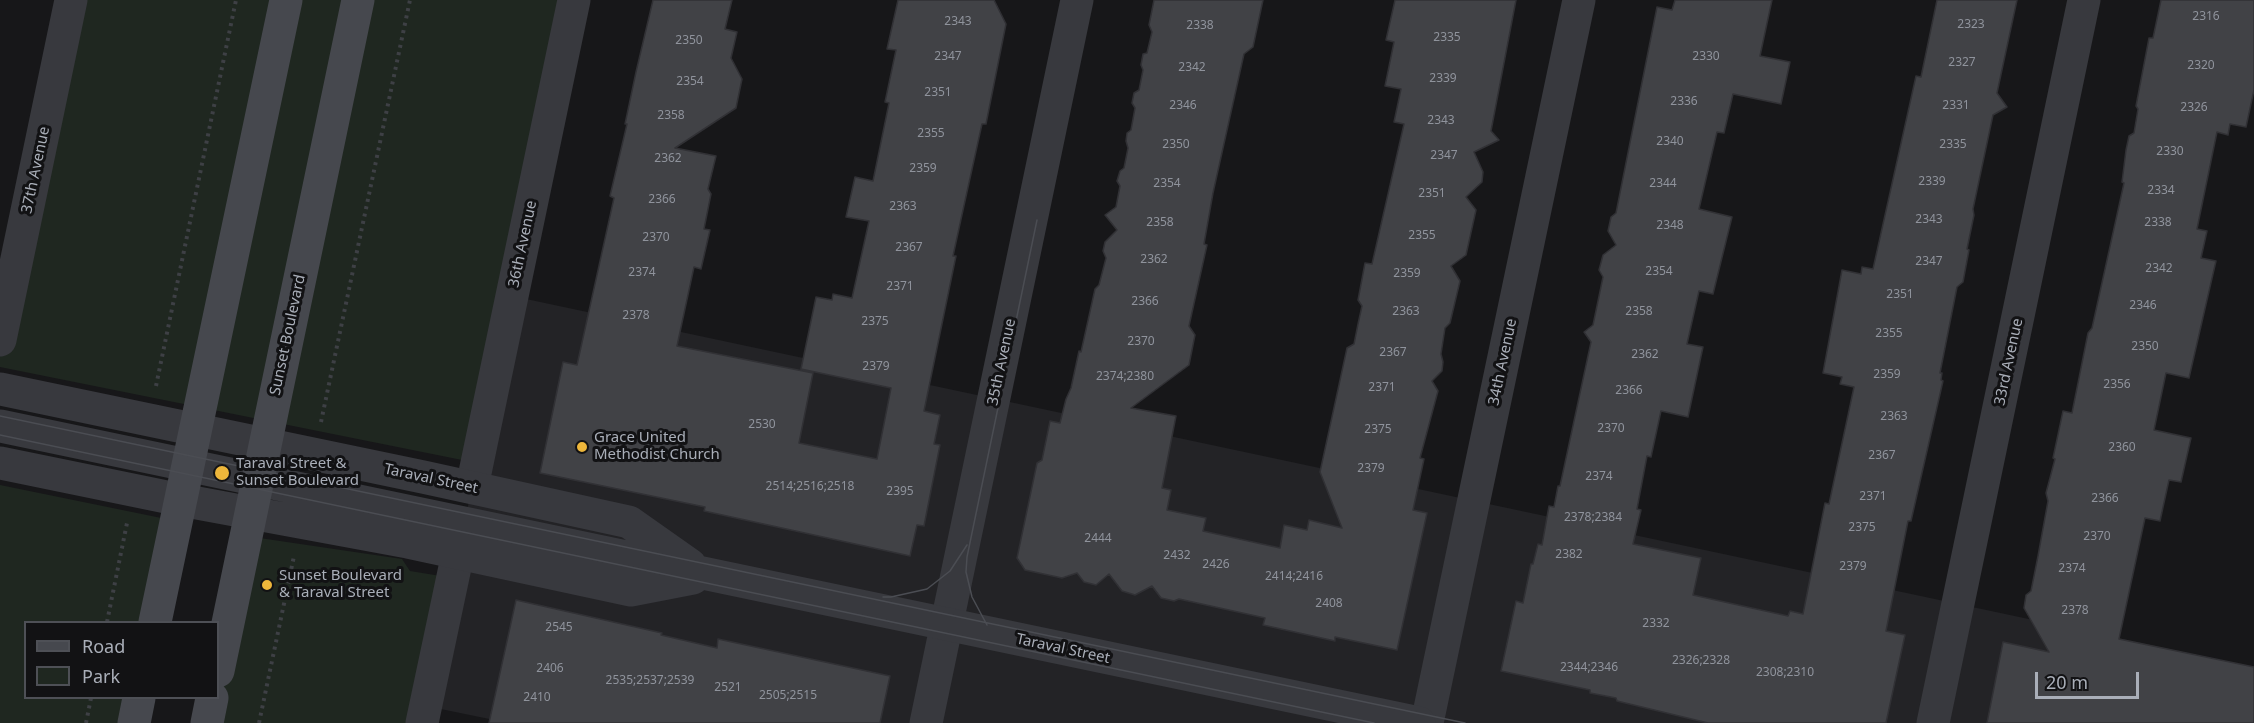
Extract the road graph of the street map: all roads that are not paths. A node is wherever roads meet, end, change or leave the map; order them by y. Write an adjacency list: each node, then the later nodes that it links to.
1 (71, 0): 8 (street, 37th Avenue)
2 (285, 0): 11 (main road)
3 (358, 0): 12 (main road, Sunset Boulevard)
4 (574, 0): 16 (street, 36th Avenue)
5 (1077, 0): 22 (street, 35th Avenue)
6 (1579, 0): 31 (street, 34th Avenue)
7 (2084, 0): 32 (street, 33rd Avenue)
8 (0, 340)
9 (0, 388): 11 (street, Taraval Street)
10 (0, 426): 14 (street, Taraval Street)
11 (196, 430): 12 (street, Taraval Street); 14 (main road)
12 (265, 444): 15 (main road, Sunset Boulevard); 16 (street, Taraval Street)
13 (0, 463): 17 (street, Taraval Street)
14 (188, 465): 15 (street, Taraval Street); 17 (main road)
15 (258, 480): 18 (main road, Sunset Boulevard); 20 (street, Taraval Street)
16 (472, 488): 20 (street, Taraval Street)
17 (181, 500): 18 (street, Taraval Street); 21 (main road)
18 (251, 513): 19 (street, Taraval Street); 23 (main road, Sunset Boulevard)
19 (458, 553): 20 (street, Taraval Street); 28 (street)
20 (707, 575): 22 (street, Taraval Street)
21 (155, 621)
22 (946, 624): 29 (street, 35th Avenue); 30 (street, Taraval Street)
23 (219, 666)
24 (139, 699): 26 (main road)
25 (212, 699): 27 (main road)
26 (134, 723)
27 (207, 723)
28 (422, 723)
29 (926, 723)
30 (1419, 723)
31 (1427, 723)
32 (1933, 723)

